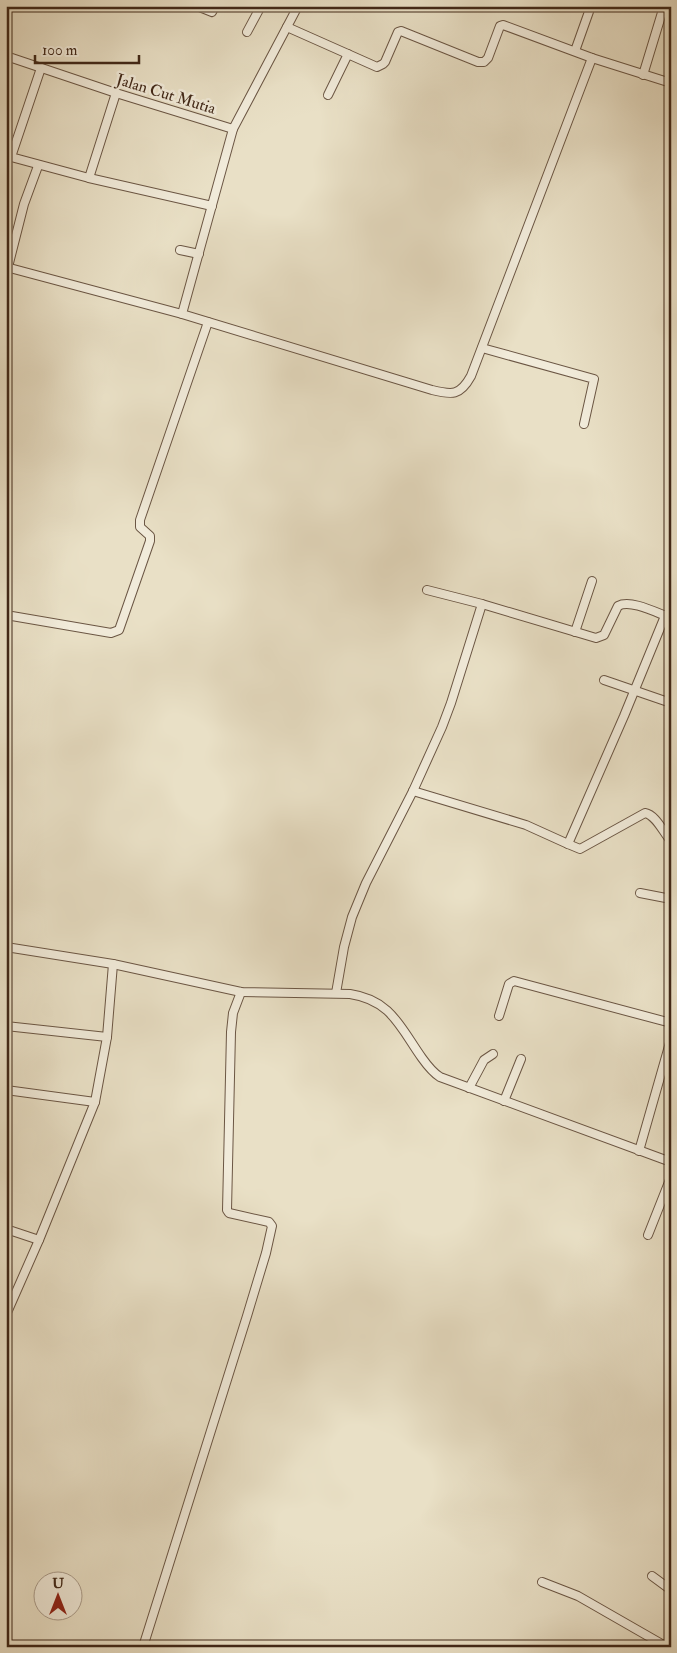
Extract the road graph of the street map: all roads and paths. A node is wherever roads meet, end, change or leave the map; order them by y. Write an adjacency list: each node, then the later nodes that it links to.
1 (196, 6): 2 (street)
2 (215, 6)
3 (261, 6): 8 (street)
4 (298, 6): 7 (street)
5 (591, 6): 9 (street)
6 (664, 6): 14 (street)
7 (287, 27): 10 (street); 18 (street)
8 (247, 32)
9 (575, 51): 10 (street); 12 (street)
10 (348, 54): 17 (street)
11 (6, 56): 13 (street, Jalan Cut Mutia)
12 (592, 58): 14 (street); 28 (street)
13 (41, 68): 16 (street, Jalan Cut Mutia); 19 (street)
14 (643, 75): 15 (street)
15 (671, 83)
16 (116, 93): 18 (street, Jalan Cut Mutia); 21 (street)
17 (328, 95)
18 (233, 129): 22 (street)
19 (9, 158): 20 (street)
20 (38, 166): 21 (street); 25 (street)
21 (88, 178): 22 (street)
22 (212, 206): 24 (street)
23 (180, 250): 24 (street)
24 (199, 254): 26 (street)
25 (7, 267): 26 (street)
26 (182, 314): 27 (street)
27 (208, 322): 28 (street); 33 (street)
28 (482, 348): 29 (street)
29 (584, 424)
30 (592, 581): 35 (street)
31 (427, 590): 32 (street)
32 (482, 604): 35 (street); 39 (street)
33 (6, 616)
34 (668, 617): 35 (street); 37 (street)
35 (575, 632)
36 (604, 680): 37 (street)
37 (635, 690): 38 (street); 41 (street)
38 (671, 703)
39 (413, 791): 41 (street); 47 (street)
40 (671, 841): 41 (street)
41 (568, 844)
42 (640, 893): 43 (street)
43 (671, 899)
44 (6, 947): 45 (street)
45 (113, 964): 46 (street); 51 (street)
46 (241, 992): 47 (street); 70 (street)
47 (336, 993): 56 (street)
48 (500, 1016): 49 (street)
49 (671, 1023)
50 (6, 1026): 51 (street)
51 (107, 1037): 59 (street)
52 (671, 1040): 53 (street)
53 (669, 1050): 60 (street)
54 (493, 1054): 56 (street)
55 (521, 1060): 58 (street)
56 (469, 1088): 58 (street)
57 (6, 1090): 59 (street)
58 (504, 1101): 60 (street)
59 (95, 1102): 65 (street)
60 (639, 1151): 61 (street)
61 (671, 1162)
62 (671, 1177): 64 (street)
63 (6, 1229): 65 (street)
64 (648, 1235)
65 (39, 1240): 66 (street)
66 (6, 1314)
67 (652, 1576): 69 (street)
68 (542, 1582): 71 (street)
69 (671, 1590)
70 (143, 1647)
71 (667, 1647)

